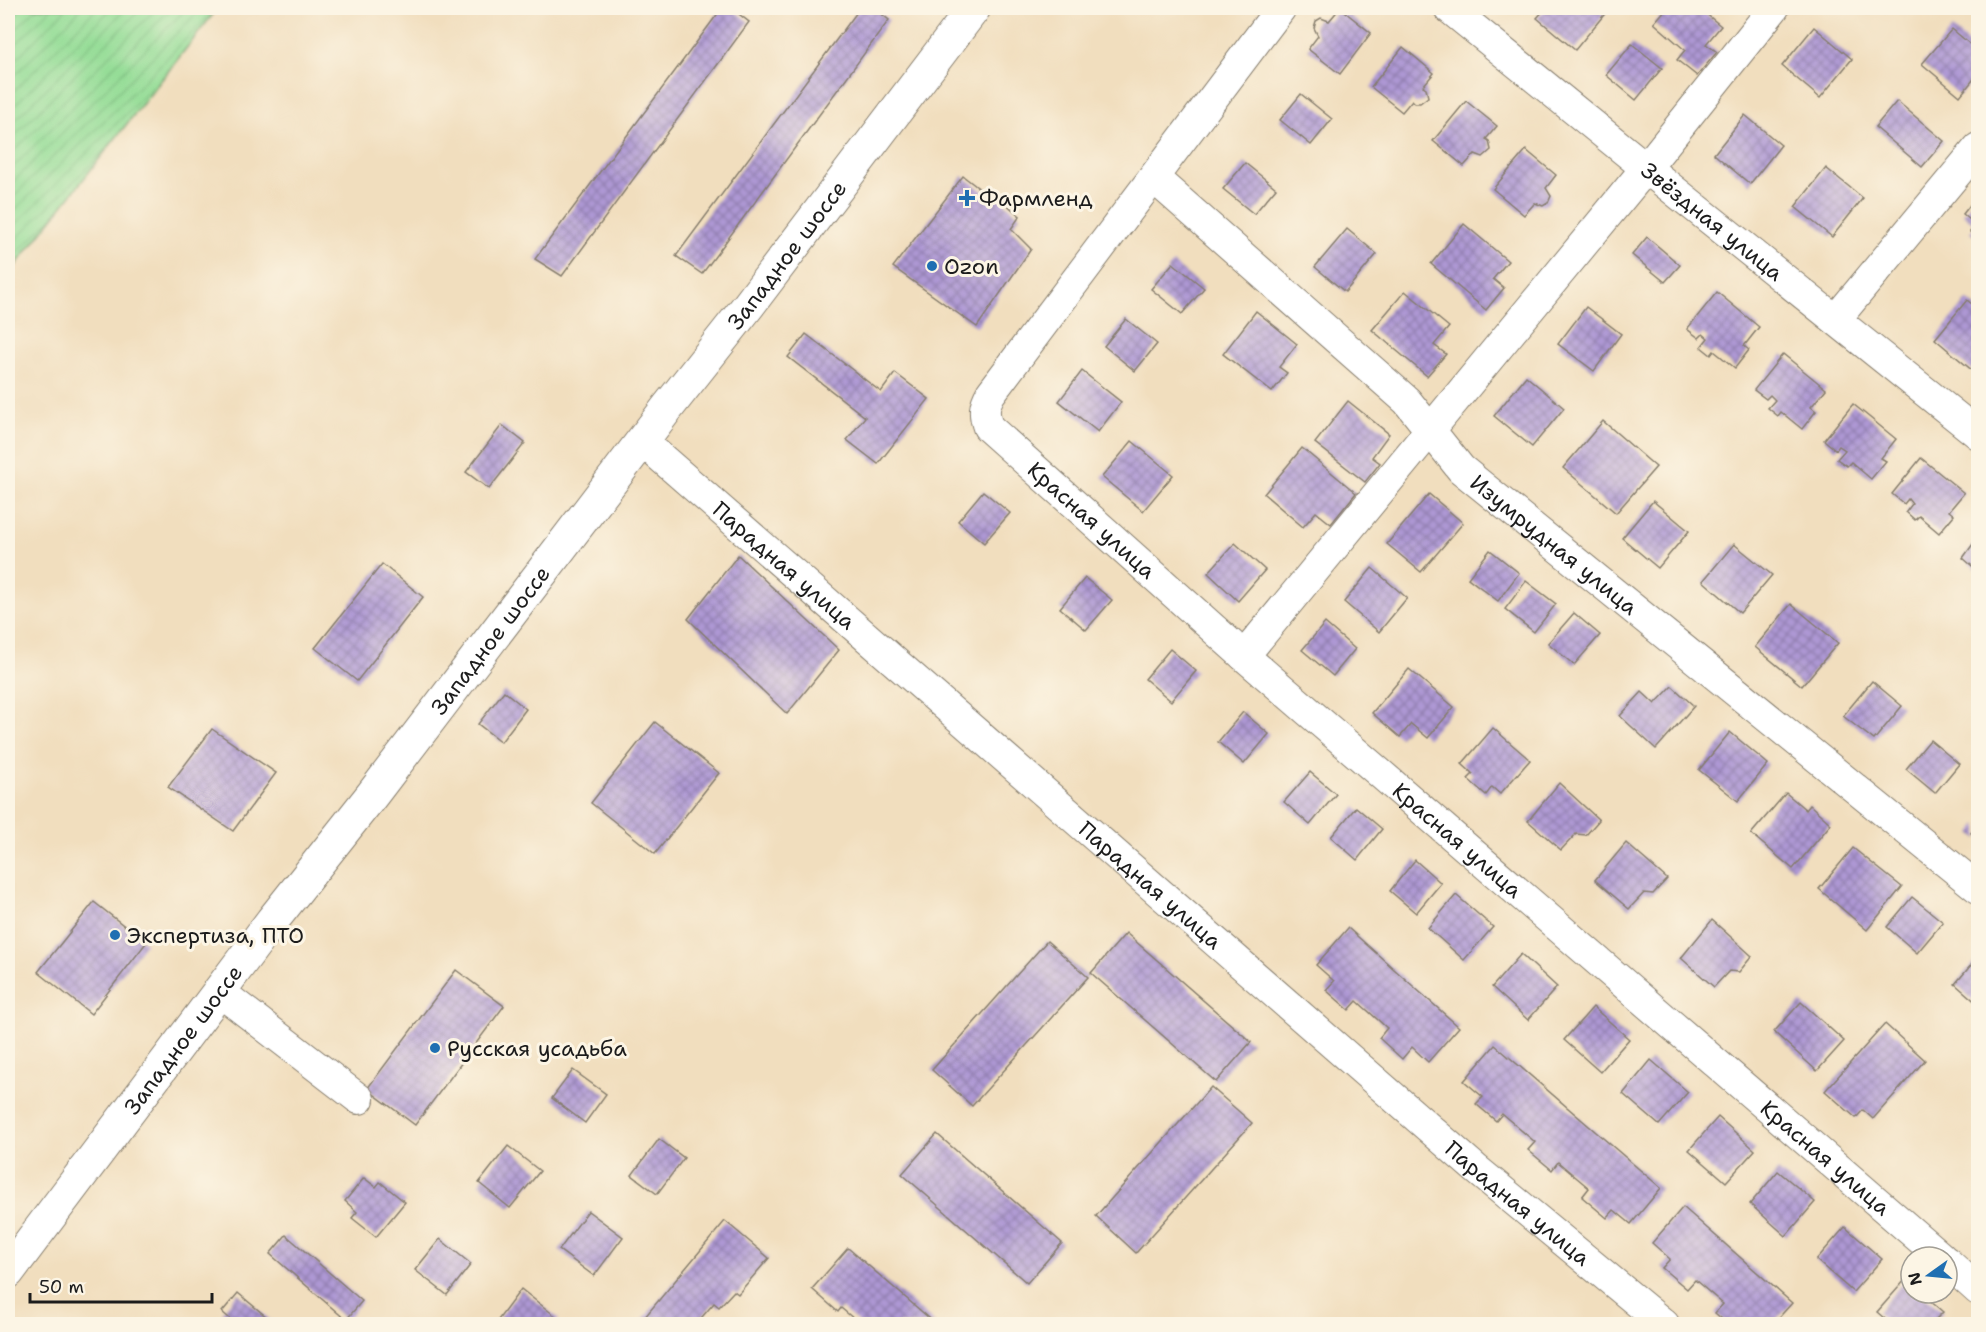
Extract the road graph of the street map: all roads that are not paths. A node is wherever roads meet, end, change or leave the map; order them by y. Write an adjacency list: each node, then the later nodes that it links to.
1 (974, 8): 11 (main road, Западное шоссе)
2 (1281, 8): 7 (street)
3 (1449, 8): 6 (street, Звёздная улица)
4 (1774, 8): 6 (street)
5 (1978, 148): 8 (street)
6 (1646, 168): 8 (street, Звёздная улица); 9 (street)
7 (1154, 178): 9 (street, Изумрудная улица); 12 (street, Красная улица)
8 (1836, 319): 10 (street, Звёздная улица)
9 (1429, 430): 12 (street); 13 (street, Изумрудная улица)
10 (1978, 434)
11 (642, 441): 14 (main road, Западное шоссе); 20 (street, Парадная улица)
12 (1244, 656): 16 (street, Красная улица)
13 (1978, 888)
14 (220, 992): 15 (street); 17 (main road, Западное шоссе)
15 (359, 1099)
16 (1927, 1245)
17 (8, 1272)
18 (1959, 1273): 19 (street)
19 (1978, 1290)
20 (1664, 1324)

